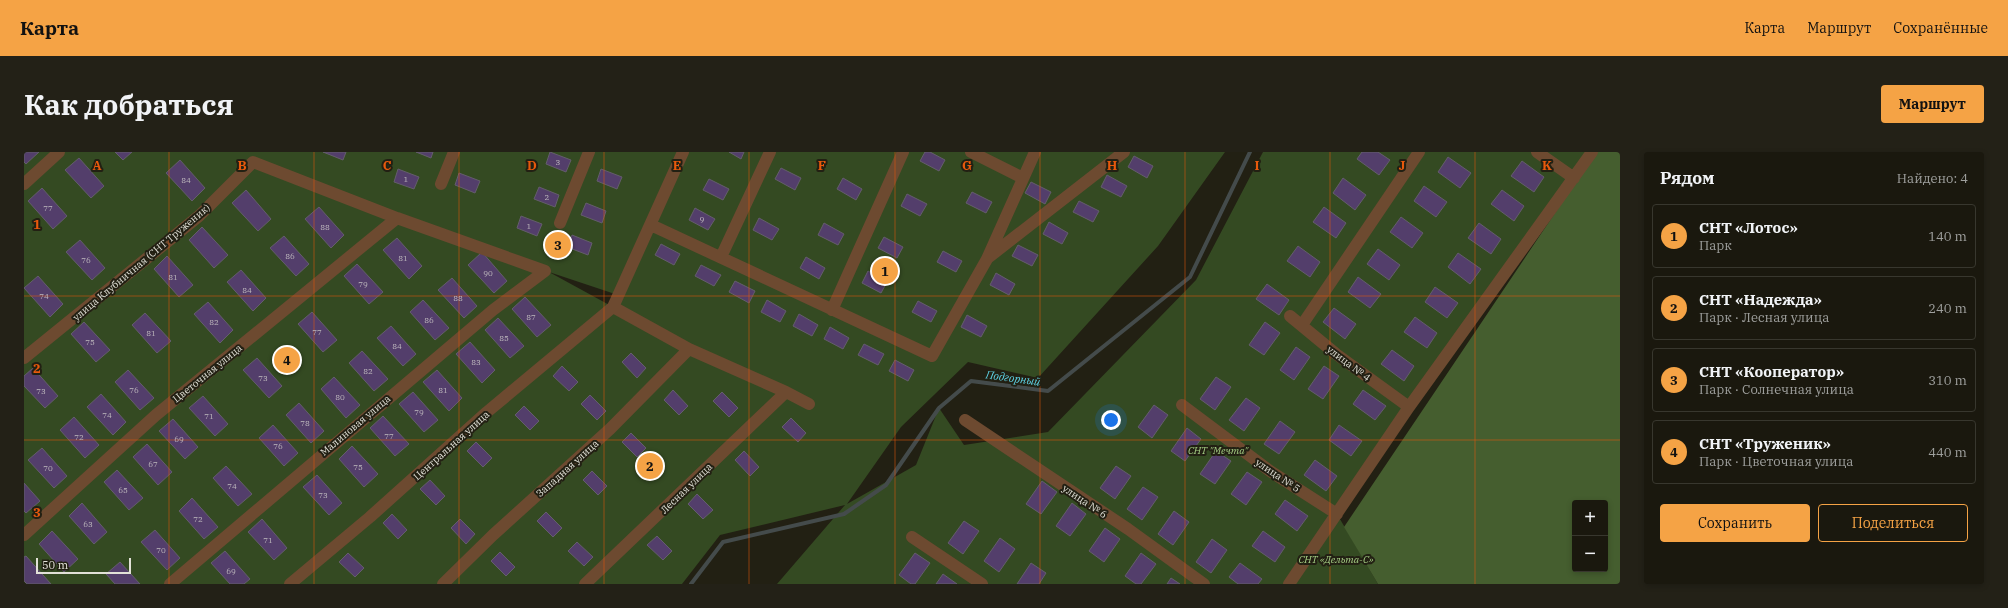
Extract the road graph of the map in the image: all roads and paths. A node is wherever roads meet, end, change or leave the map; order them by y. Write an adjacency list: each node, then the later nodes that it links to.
1 (59, 152): 15 (street)
2 (454, 152): 16 (street)
3 (589, 152): 18 (street)
4 (683, 152): 19 (street)
5 (770, 152): 20 (street)
6 (903, 152): 23 (street)
7 (971, 152): 13 (street)
8 (1035, 152): 13 (street)
9 (1124, 152): 21 (street)
10 (1419, 152): 25 (street)
11 (1537, 152): 14 (street)
12 (1592, 152): 14 (street)
13 (1023, 178): 21 (street)
14 (1574, 178): 31 (street)
15 (24, 184)
16 (441, 184)
17 (398, 218): 27 (street, улица Клубничная (СНТ Труженик)); 34 (street, Цветочная улица); 36 (street, Малиновая улица)
18 (560, 223)
19 (651, 225): 20 (street); 22 (street)
20 (721, 257): 23 (street)
21 (986, 259): 23 (street)
22 (613, 307): 26 (street); 37 (street, Центральная улица)
23 (832, 310)
24 (1290, 316): 25 (street, улица № 4)
25 (1302, 326): 31 (street, улица № 4)
26 (689, 349): 28 (street); 38 (street, Западная улица)
27 (24, 358)
28 (786, 392): 29 (street); 39 (street, Лесная улица)
29 (809, 404)
30 (1182, 405): 33 (street, улица № 5)
31 (1410, 407): 33 (street)
32 (965, 420): 41 (street, улица № 6)
33 (1337, 514): 42 (street)
34 (24, 535)
35 (912, 538): 40 (street)
36 (170, 584)
37 (290, 584)
38 (443, 584)
39 (585, 584)
40 (982, 584)
41 (1204, 584)
42 (1289, 584)

